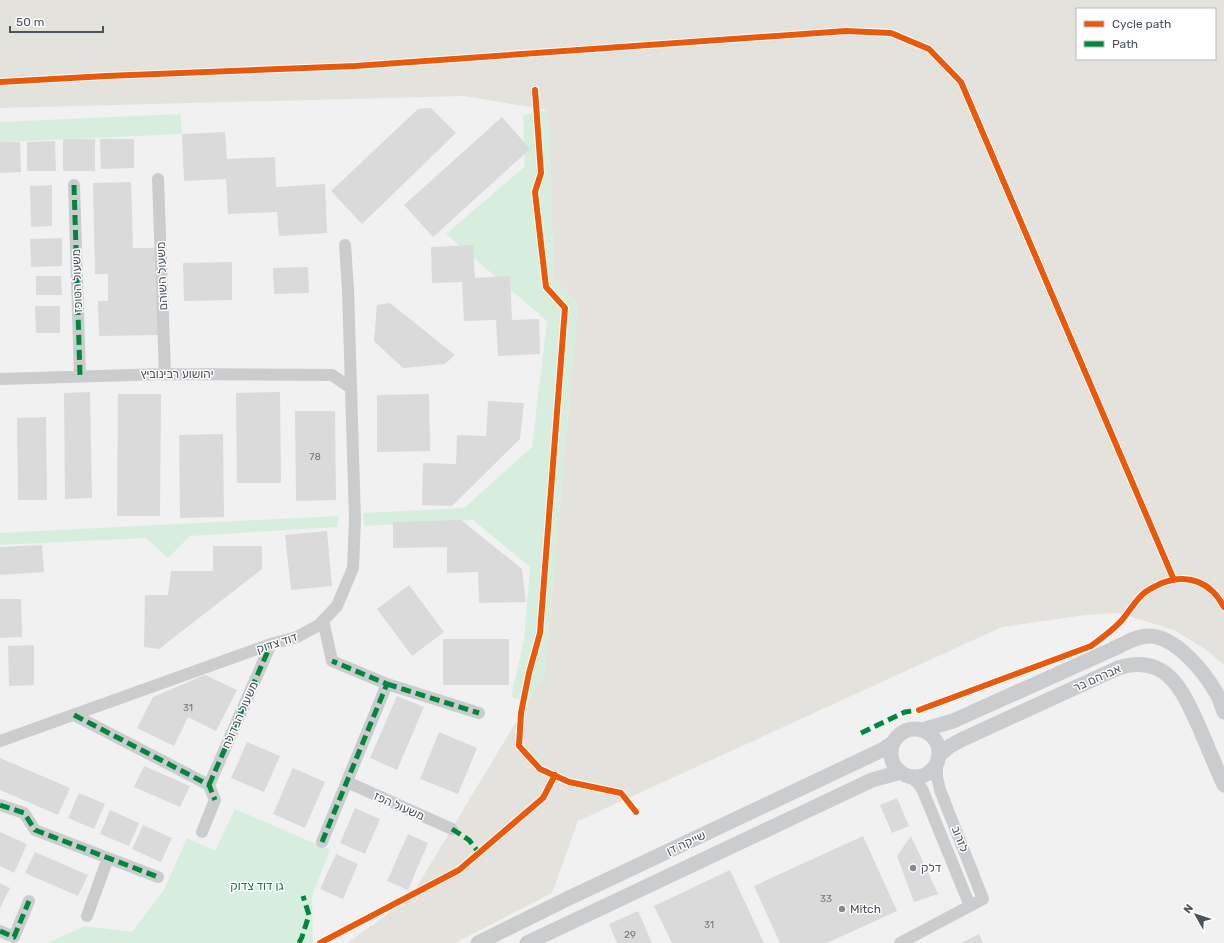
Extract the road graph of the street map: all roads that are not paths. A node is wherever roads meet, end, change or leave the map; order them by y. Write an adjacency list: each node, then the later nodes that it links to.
1 (158, 179): 4 (street, משעול השוהם)
2 (74, 185): 5 (street, משעול הטופז)
3 (345, 245): 7 (street, דוד צדוק)
4 (165, 374): 5 (street, יהושוע רבינוביץ); 7 (street, יהושוע רבינוביץ)
5 (80, 376): 6 (street, יהושוע רבינוביץ)
6 (0, 379)
7 (350, 388): 8 (street, דוד צדוק)
8 (323, 620): 9 (street, דוד צדוק); 10 (street)
9 (271, 644): 13 (street, דוד צדוק); 20 (street, משעול הבדולח)
10 (388, 684): 12 (street); 19 (street)
11 (1224, 712): 14 (street, אברהם בר)
12 (479, 713)
13 (74, 715): 15 (street, דוד צדוק); 20 (street)
14 (922, 730): 16 (street); 17 (street)
15 (0, 741)
16 (894, 742): 18 (street); 32 (street, שייקה דן)
17 (938, 759): 18 (street); 21 (street, אברהם בר); 29 (street, לזרוב)
18 (905, 774): 29 (street, לזרוב); 33 (street, שייקה דן)
19 (347, 782): 23 (street, משעול הפז); 25 (street)
20 (209, 785): 24 (street)
21 (1224, 785)
22 (0, 805): 26 (street)
23 (452, 829)
24 (202, 832)
25 (322, 842)
26 (108, 858): 27 (street); 30 (street)
27 (158, 877)
28 (29, 901): 31 (street)
29 (970, 906): 34 (street, לזרוב)
30 (87, 916)
31 (0, 931)
32 (478, 943)
33 (527, 943)
34 (900, 943)

